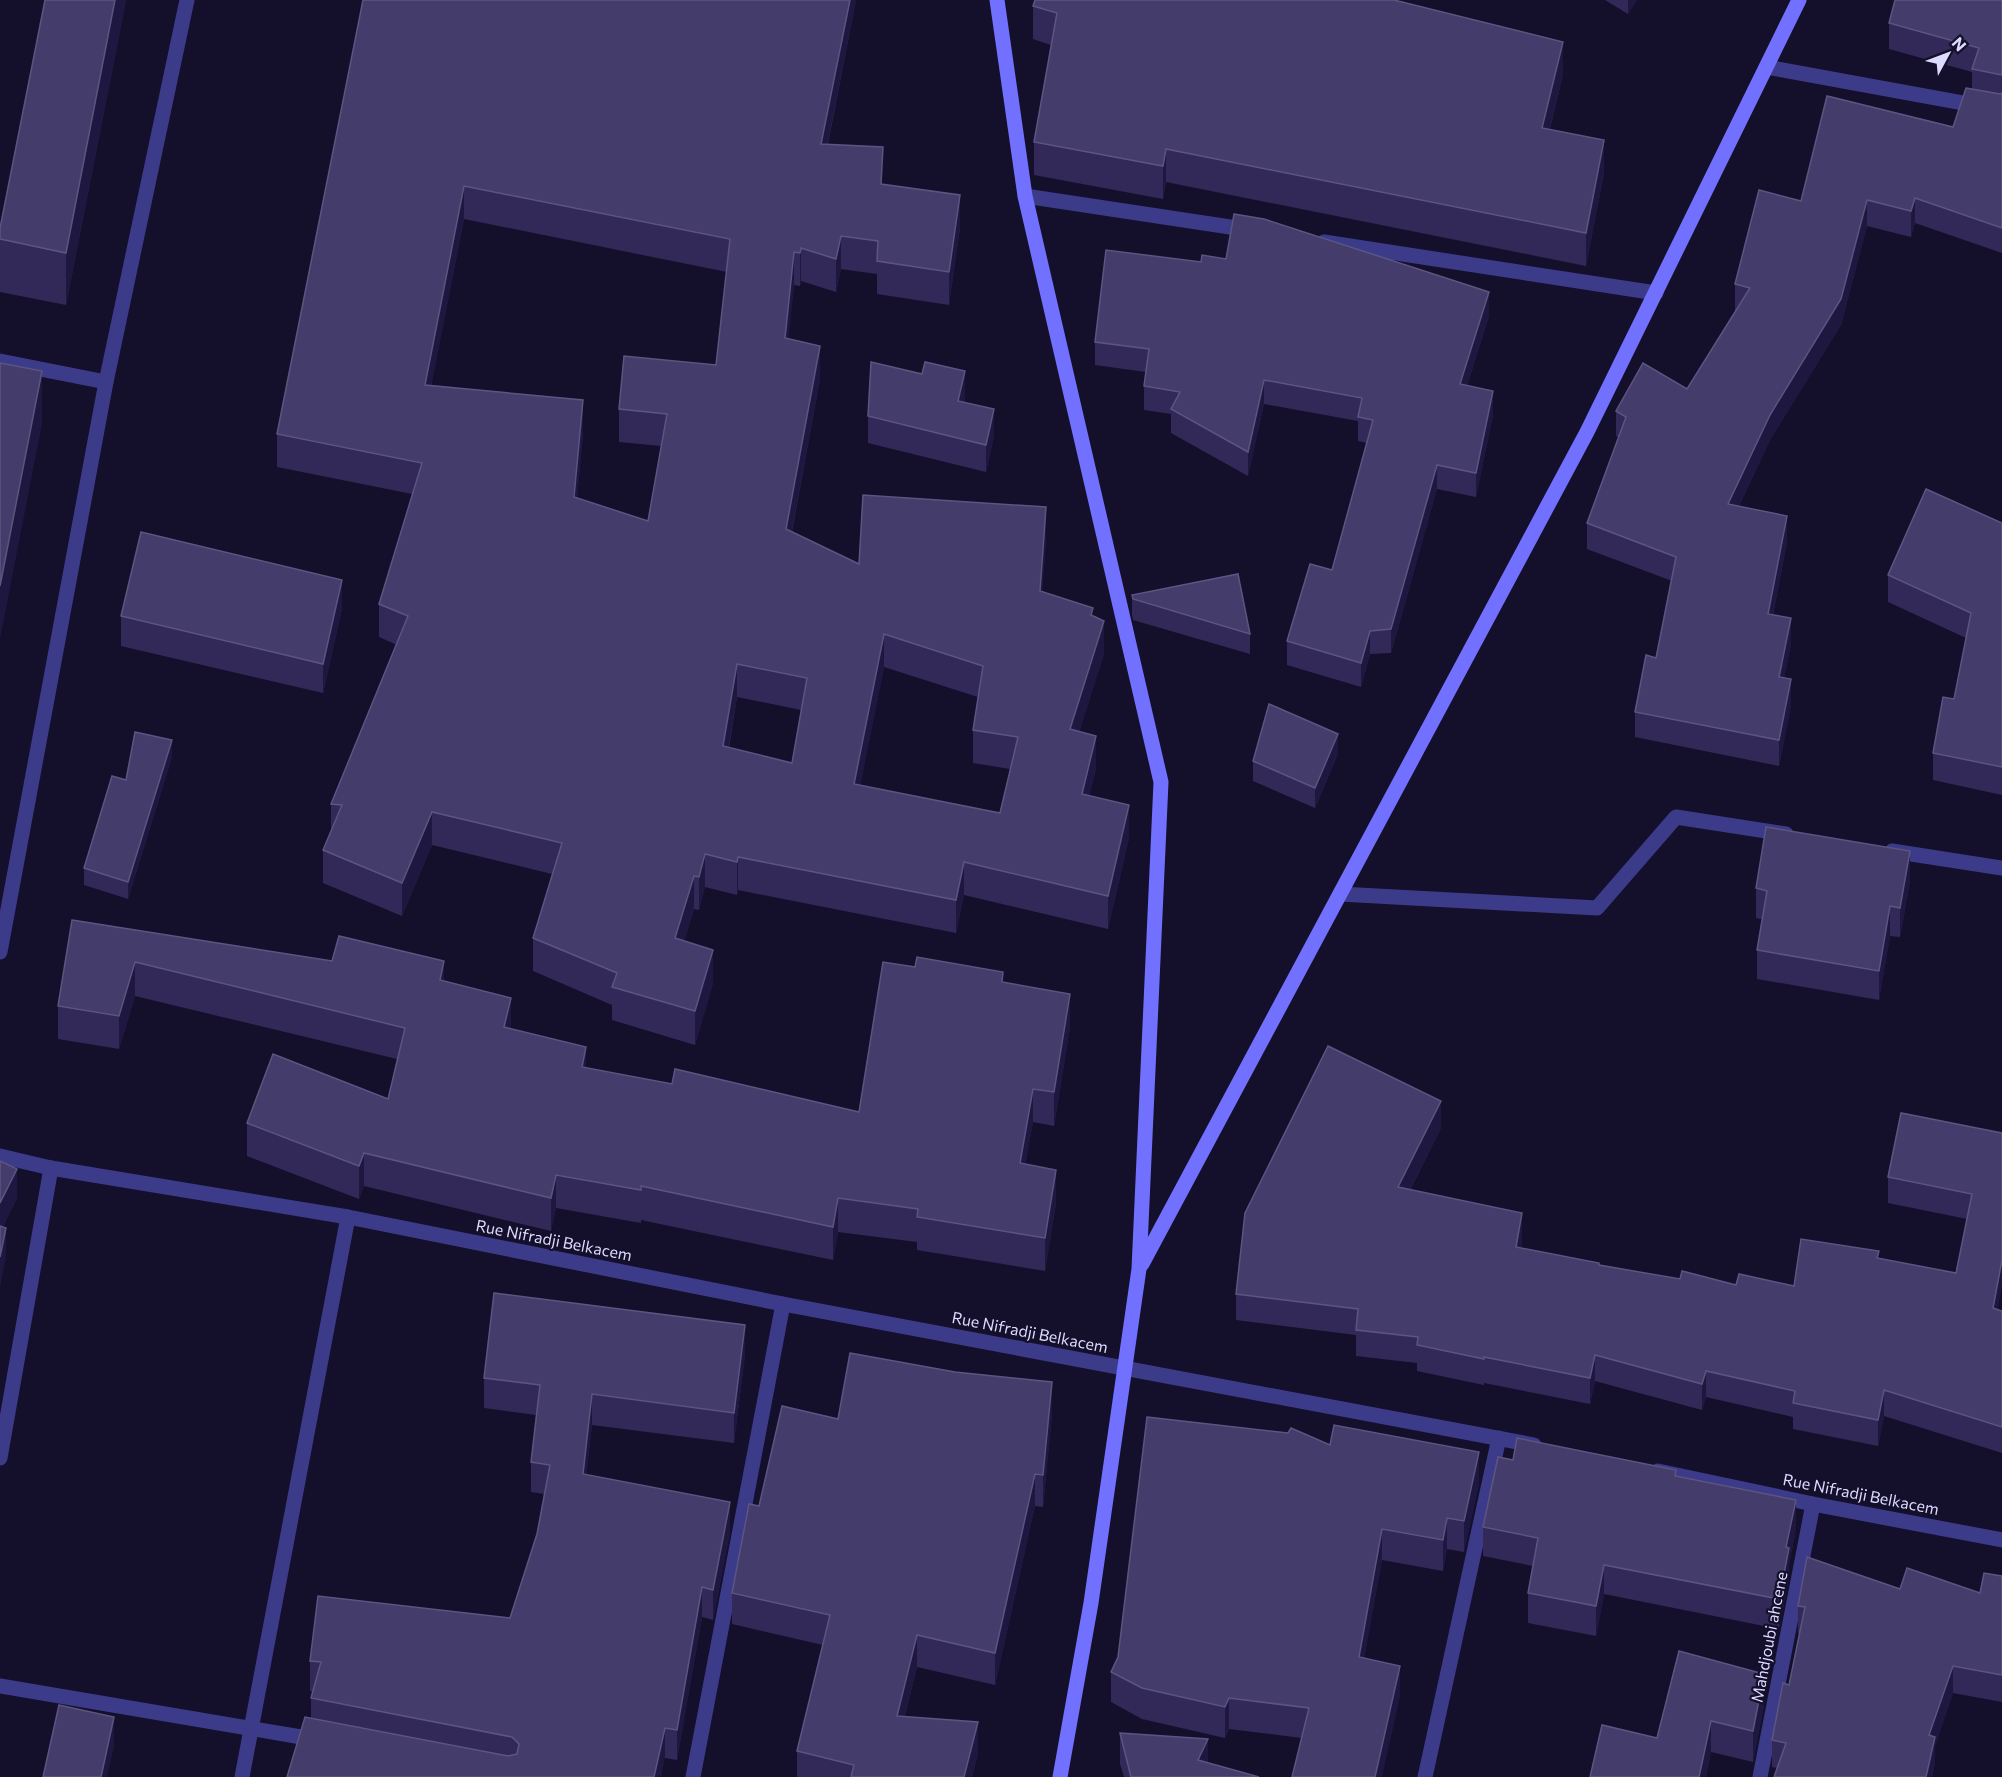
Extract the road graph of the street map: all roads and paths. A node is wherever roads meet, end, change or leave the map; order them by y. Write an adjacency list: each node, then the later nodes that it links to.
1 (188, 0): 11 (street)
2 (998, 0): 6 (main road)
3 (1799, 0): 4 (main road)
4 (1767, 67): 5 (street); 9 (main road)
5 (2002, 110)
6 (1025, 196): 7 (street); 20 (main road)
7 (1270, 233)
8 (1306, 239): 9 (street)
9 (1656, 293): 15 (main road)
10 (0, 361): 11 (street)
11 (105, 381): 16 (street)
12 (1804, 837): 15 (street)
13 (1874, 848): 14 (street)
14 (2002, 868)
15 (1340, 894): 20 (main road)
16 (0, 952)
17 (0, 1156): 18 (street, Rue Nifradji Belkacem)
18 (51, 1168): 19 (street, Rue Nifradji Belkacem); 25 (street)
19 (348, 1217): 21 (street, Rue Nifradji Belkacem); 30 (street)
20 (1139, 1269): 22 (main road)
21 (783, 1304): 22 (street, Rue Nifradji Belkacem); 33 (street)
22 (1126, 1368): 23 (street, Rue Nifradji Belkacem); 34 (main road)
23 (1499, 1438): 24 (street, Rue Nifradji Belkacem); 35 (street)
24 (1545, 1448)
25 (0, 1458)
26 (1638, 1467): 27 (street, Rue Nifradji Belkacem)
27 (1813, 1504): 28 (street, Rue Nifradji Belkacem); 36 (street, Mahdjoubi ahcene)
28 (2002, 1540)
29 (0, 1686): 30 (street)
30 (251, 1727): 31 (street); 32 (street)
31 (334, 1743)
32 (242, 1777)
33 (693, 1777)
34 (1060, 1777)
35 (1425, 1777)
36 (1760, 1777)

